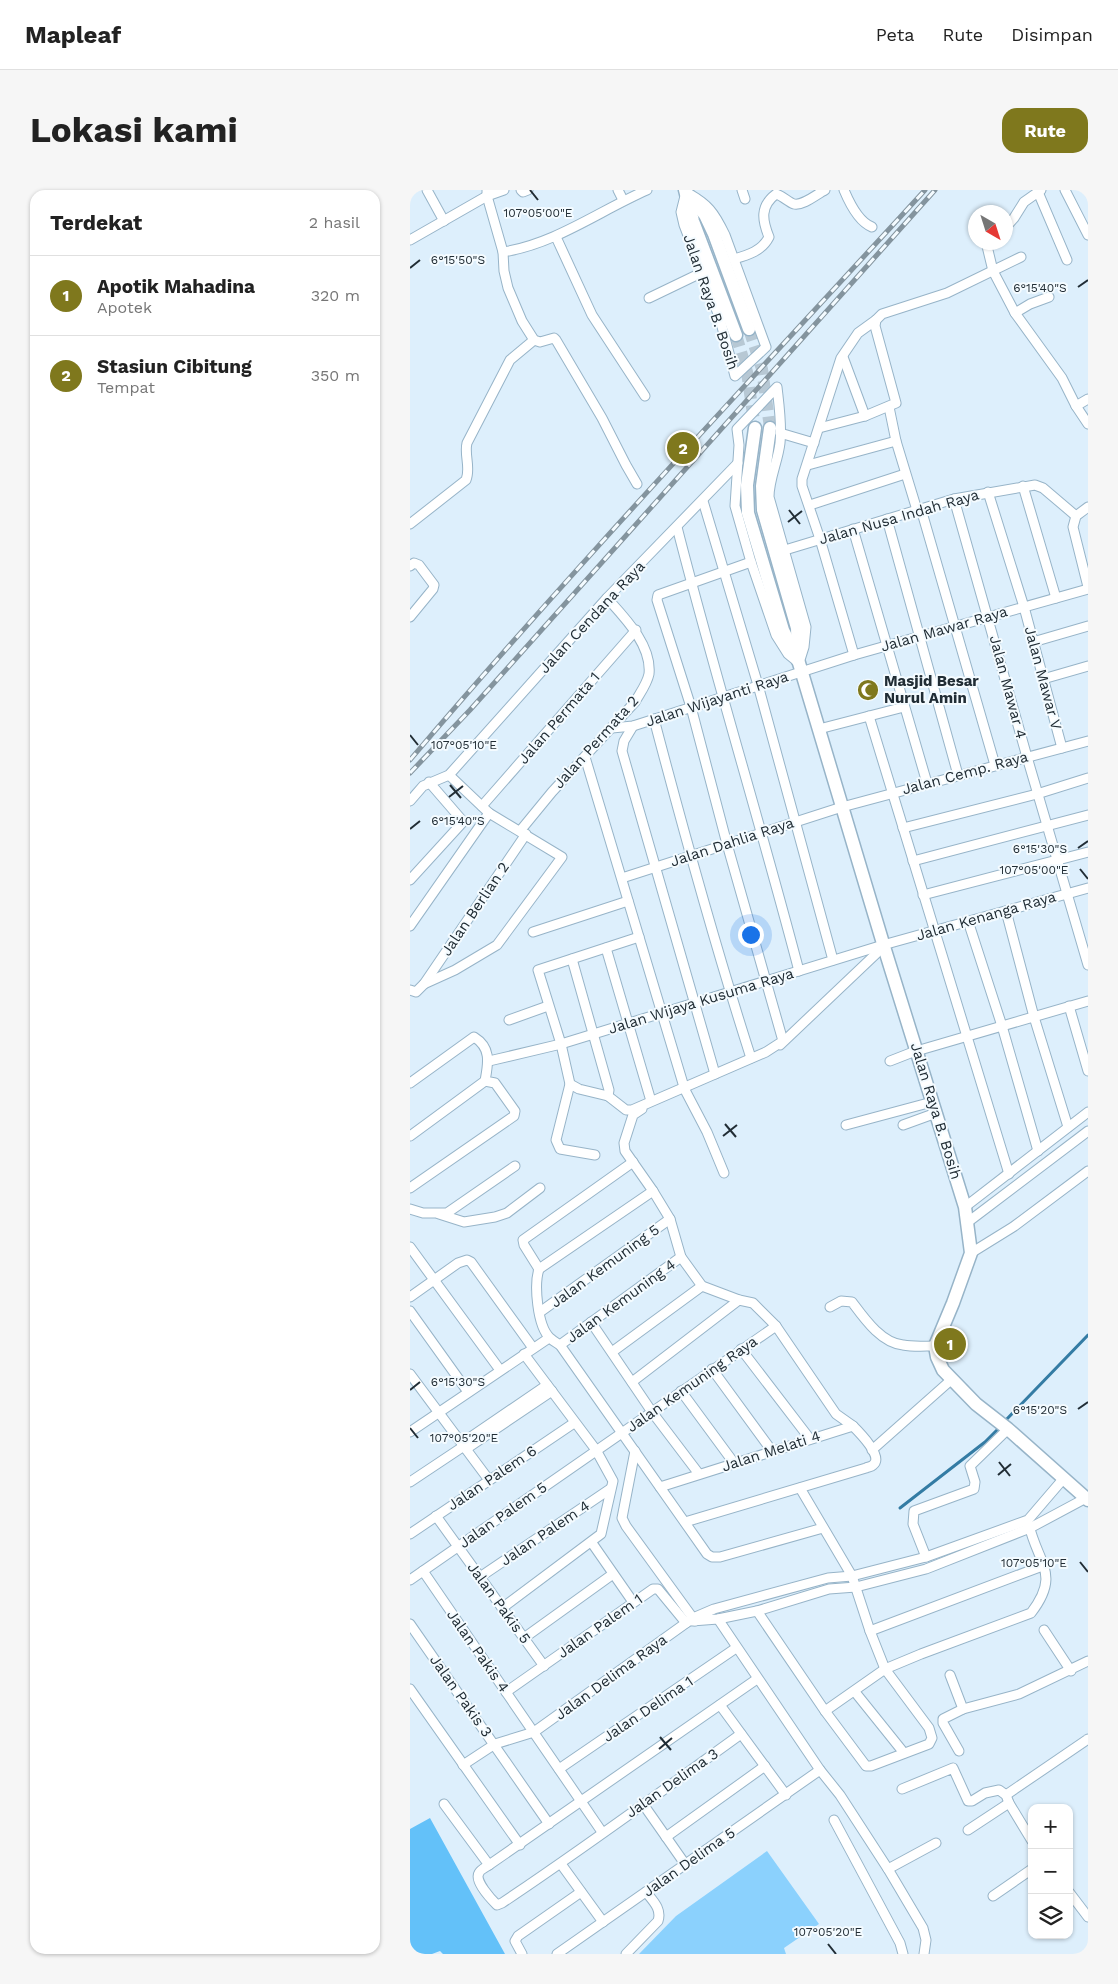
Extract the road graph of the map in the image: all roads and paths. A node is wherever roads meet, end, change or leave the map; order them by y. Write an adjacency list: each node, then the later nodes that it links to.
1 (427, 190): 16 (street)
2 (504, 190): 12 (street)
3 (521, 190): 4 (street)
4 (528, 190)
5 (618, 190): 14 (street)
6 (647, 190): 14 (street)
7 (825, 190): 24 (street)
8 (844, 190): 17 (street)
9 (1065, 190): 18 (street)
10 (686, 191): 24 (street, Jalan Raya B. Bosih); 27 (street, Jalan Raya B. Bosih); 32 (main road); 33 (main road)
11 (1039, 191): 13 (street); 25 (street)
12 (487, 193): 16 (street); 22 (street)
13 (1028, 194): 15 (street)
14 (623, 200): 19 (street)
15 (1013, 216)
16 (444, 221): 20 (street)
17 (872, 227)
18 (1088, 235)
19 (556, 237): 22 (street); 36 (street)
20 (410, 240)
21 (988, 250): 26 (street)
22 (503, 252): 34 (street)
23 (1022, 257): 26 (street)
24 (734, 259): 27 (street, Jalan Raya B. Bosih)
25 (1067, 260)
26 (993, 271): 30 (street); 31 (street)
27 (703, 272): 29 (street)
28 (1049, 297): 30 (street)
29 (650, 298)
30 (1015, 313): 39 (street)
31 (876, 320): 35 (street); 38 (street)
32 (750, 328)
33 (736, 335)
34 (534, 340): 50 (street); 60 (street)
35 (843, 357): 40 (street); 43 (street)
36 (645, 396)
37 (1088, 399): 39 (street)
38 (892, 405): 40 (street); 45 (street)
39 (1076, 406): 41 (street)
40 (865, 416): 43 (street)
41 (1088, 424)
42 (755, 428): 83 (main road)
43 (819, 428): 46 (street)
44 (775, 431): 46 (street); 47 (street, Jalan Raya B. Bosih); 64 (street, Jalan Raya B. Bosih); 83 (main road)
45 (896, 441): 48 (street); 49 (street)
46 (814, 443): 48 (street)
47 (738, 463): 54 (street, Jalan Cendana Raya); 65 (street, Jalan Raya B. Bosih)
48 (808, 466): 55 (street)
49 (905, 474): 55 (street); 57 (street)
50 (637, 484)
51 (1023, 486): 52 (street, Jalan Nusa Indah Raya); 58 (street, Jalan Nusa Indah Raya); 71 (street)
52 (988, 492): 53 (street, Jalan Nusa Indah Raya); 72 (street, Jalan Mawar V)
53 (954, 499): 57 (street, Jalan Nusa Indah Raya); 74 (street, Jalan Mawar 4)
54 (703, 501): 61 (street, Jalan Cendana Raya); 67 (street)
55 (810, 505): 63 (street)
56 (1088, 507): 58 (street)
57 (919, 509): 59 (street, Jalan Nusa Indah Raya); 75 (street)
58 (1075, 518): 69 (street)
59 (887, 519): 62 (street, Jalan Nusa Indah Raya); 78 (street)
60 (410, 524)
61 (677, 527): 68 (street); 70 (street, Jalan Cendana Raya)
62 (853, 529): 63 (street, Jalan Nusa Indah Raya); 80 (street)
63 (820, 539): 64 (street, Jalan Nusa Indah Raya); 81 (street)
64 (785, 550): 83 (street, Jalan Raya B. Bosih)
65 (751, 562): 67 (street); 83 (street, Jalan Raya B. Bosih)
66 (410, 566): 73 (street)
67 (724, 570): 68 (street); 85 (street)
68 (691, 582): 86 (street); 87 (street)
69 (1088, 588): 71 (street, Jalan Mawar Raya)
70 (606, 598): 77 (street, Jalan Permata 2); 99 (street, Jalan Cendana Raya)
71 (1056, 598): 72 (street, Jalan Mawar Raya)
72 (1024, 607): 74 (street, Jalan Mawar Raya); 79 (street, Jalan Mawar V)
73 (410, 617)
74 (988, 617): 75 (street, Jalan Mawar Raya); 96 (street, Jalan Mawar 4)
75 (954, 626): 78 (street, Jalan Mawar Raya); 98 (street)
76 (1088, 626): 79 (street)
77 (636, 630): 92 (street, Jalan Permata 2); 107 (street, Jalan Permata 1)
78 (920, 636): 80 (street, Jalan Mawar Raya); 100 (street)
79 (1033, 642): 84 (street, Jalan Mawar V)
80 (886, 645): 81 (street, Jalan Mawar Raya); 88 (street)
81 (854, 655): 83 (street, Jalan Mawar Raya)
82 (1088, 666): 84 (street)
83 (800, 667): 85 (street, Jalan Wijayanti Raya); 93 (main road, Jalan Raya B. Bosih)
84 (1043, 679): 95 (street, Jalan Mawar V)
85 (758, 685): 86 (street, Jalan Wijayanti Raya); 111 (street)
86 (722, 697): 87 (street, Jalan Wijayanti Raya); 114 (street)
87 (691, 707): 90 (street, Jalan Wijayanti Raya); 116 (street)
88 (904, 707): 89 (street); 103 (street)
89 (869, 716): 93 (street); 104 (street)
90 (654, 719): 91 (street, Jalan Wijayanti Raya); 118 (street)
91 (633, 726): 92 (street, Jalan Wijayanti Raya); 121 (street)
92 (612, 728): 97 (street, Jalan Permata 2)
93 (819, 729): 108 (main road, Jalan Raya B. Bosih)
94 (1088, 741): 95 (street, Jalan Cemp. Raya)
95 (1062, 748): 96 (street, Jalan Cemp. Raya)
96 (1027, 756): 98 (street, Jalan Cemp. Raya); 105 (street, Jalan Mawar 4)
97 (585, 757): 115 (street, Jalan Permata 2); 122 (street)
98 (996, 765): 100 (street, Jalan Cemp. Raya)
99 (449, 774): 102 (street); 107 (street)
100 (958, 775): 103 (street, Jalan Cemp. Raya)
101 (1088, 778): 105 (street)
102 (429, 782): 106 (street); 123 (street)
103 (927, 784): 104 (street, Jalan Cemp. Raya)
104 (892, 793): 108 (street, Jalan Cemp. Raya); 113 (street)
105 (1038, 794): 112 (street, Jalan Mawar 4); 113 (street)
106 (410, 801)
107 (482, 806): 109 (street)
108 (842, 807): 111 (street, Jalan Dahlia Raya); 136 (main road, Jalan Raya B. Bosih)
109 (489, 813): 115 (street); 130 (street)
110 (1088, 814): 112 (street)
111 (795, 821): 114 (street, Jalan Dahlia Raya); 139 (street)
112 (1047, 826): 119 (street); 120 (street, Jalan Mawar 4)
113 (903, 828): 119 (street)
114 (762, 832): 116 (street, Jalan Dahlia Raya); 141 (street)
115 (523, 833): 143 (street, Jalan Berlian 2); 143 (street)
116 (727, 844): 118 (street, Jalan Dahlia Raya); 142 (street)
117 (1088, 852): 120 (street)
118 (690, 856): 121 (street, Jalan Dahlia Raya); 145 (street)
119 (913, 861): 126 (street)
120 (1057, 861): 125 (street, Jalan Mawar 4); 126 (street)
121 (656, 867): 122 (street, Jalan Dahlia Raya); 147 (street)
122 (622, 878): 127 (street)
123 (410, 880)
124 (1088, 888): 125 (street, Jalan Kenanga Raya)
125 (1068, 893): 128 (street, Jalan Kenanga Raya); 133 (street, Jalan Mawar 4)
126 (923, 895): 132 (street)
127 (628, 901): 134 (street); 135 (street)
128 (1006, 910): 129 (street, Jalan Kenanga Raya); 151 (street)
129 (968, 921): 132 (street, Jalan Kenanga Raya); 154 (street)
130 (410, 926)
131 (1088, 928): 133 (street)
132 (934, 930): 136 (street, Jalan Kenanga Raya); 156 (street)
133 (1078, 930): 140 (street, Jalan Mawar 4)
134 (533, 932)
135 (639, 937): 137 (street); 150 (street)
136 (884, 947): 139 (street, Jalan Wijaya Kusuma Raya); 157 (street); 159 (main road, Jalan Raya B. Bosih)
137 (606, 948): 138 (street); 153 (street)
138 (572, 959): 148 (street); 155 (street)
139 (833, 960): 141 (street, Jalan Wijaya Kusuma Raya)
140 (1088, 965)
141 (799, 971): 142 (street, Jalan Wijaya Kusuma Raya)
142 (766, 981): 145 (street, Jalan Wijaya Kusuma Raya); 157 (street)
143 (424, 984): 144 (street)
144 (410, 990)
145 (730, 992): 147 (street, Jalan Wijaya Kusuma Raya); 160 (street)
146 (1088, 1001): 149 (street)
147 (694, 1003): 150 (street, Jalan Wijaya Kusuma Raya); 164 (street)
148 (548, 1006): 152 (street); 158 (street)
149 (1070, 1006): 151 (street); 163 (street)
150 (662, 1013): 153 (street, Jalan Wijaya Kusuma Raya); 168 (street)
151 (1034, 1016): 154 (street); 176 (street)
152 (509, 1020)
153 (627, 1024): 155 (street, Jalan Wijaya Kusuma Raya); 170 (street)
154 (1002, 1026): 156 (street); 179 (street)
155 (592, 1035): 158 (street, Jalan Wijaya Kusuma Raya); 169 (street)
156 (967, 1036): 159 (street); 185 (street)
157 (784, 1041): 160 (street); 168 (street)
158 (561, 1044): 162 (street, Jalan Wijaya Kusuma Raya); 167 (street)
159 (918, 1051): 161 (street); 171 (main road, Jalan Raya B. Bosih)
160 (751, 1058): 164 (street)
161 (890, 1061)
162 (489, 1062): 165 (street); 166 (street)
163 (1088, 1071)
164 (715, 1074): 168 (street)
165 (485, 1081): 178 (street); 186 (street)
166 (410, 1082)
167 (570, 1084): 169 (street); 180 (street)
168 (684, 1088): 170 (street); 173 (street); 184 (street)
169 (608, 1096): 173 (street)
170 (651, 1101): 173 (street)
171 (934, 1108): 174 (street); 175 (street); 189 (main road, Jalan Raya B. Bosih)
172 (1088, 1112): 176 (street)
173 (630, 1113): 181 (street)
174 (846, 1125)
175 (903, 1125)
176 (1068, 1127): 179 (street)
177 (1088, 1130): 193 (street)
178 (410, 1136)
179 (1038, 1151): 185 (street)
180 (595, 1155)
181 (633, 1162): 188 (street); 197 (street)
182 (515, 1166): 191 (street)
183 (1088, 1171): 195 (street)
184 (724, 1173)
185 (1009, 1174): 189 (street)
186 (410, 1188)
187 (540, 1188): 191 (street)
188 (653, 1191): 192 (street); 197 (street)
189 (965, 1207): 193 (main road, Jalan Raya B. Bosih)
190 (410, 1209): 191 (street)
191 (439, 1214)
192 (670, 1219): 196 (street); 204 (street, Jalan Kemuning 5)
193 (968, 1222): 195 (main road, Jalan Raya B. Bosih)
194 (410, 1246): 198 (street)
195 (970, 1253): 209 (main road, Jalan Raya B. Bosih)
196 (681, 1257): 199 (street); 205 (street, Jalan Kemuning 4)
197 (539, 1268): 204 (street)
198 (434, 1280): 200 (street); 210 (street); 215 (street)
199 (702, 1286): 201 (street); 212 (street)
200 (410, 1297)
201 (739, 1300): 206 (street); 218 (street)
202 (830, 1307): 209 (street)
203 (410, 1311): 221 (street)
204 (540, 1312): 207 (street)
205 (591, 1322): 208 (street, Jalan Kemuning 4); 212 (street)
206 (776, 1326): 211 (street, Jalan Kemuning Raya); 225 (street)
207 (549, 1338): 208 (street, Jalan Kemuning Raya); 210 (street)
208 (560, 1345): 228 (street, Jalan Kemuning Raya)
209 (935, 1346): 217 (main road)
210 (533, 1348): 213 (street)
211 (741, 1348): 214 (street, Jalan Kemuning Raya); 229 (street)
212 (612, 1352): 218 (street)
213 (524, 1354): 215 (street); 219 (street)
214 (712, 1369): 220 (street, Jalan Kemuning Raya); 234 (street)
215 (500, 1370): 221 (street)
216 (410, 1374): 223 (street)
217 (951, 1380): 226 (main road); 232 (street)
218 (632, 1382): 222 (street)
219 (549, 1388): 224 (street); 230 (street)
220 (681, 1391): 222 (street, Jalan Kemuning Raya); 235 (street)
221 (468, 1392): 223 (street)
222 (652, 1412): 228 (street, Jalan Kemuning Raya); 236 (street)
223 (438, 1413): 227 (street); 230 (street)
224 (574, 1422): 231 (street); 238 (street, Jalan Palem 6)
225 (853, 1426): 229 (street, Jalan Melati 4); 232 (street)
226 (1004, 1426): 237 (main road); 251 (street)
227 (410, 1432)
228 (622, 1433): 231 (street, Jalan Palem 5); 233 (street)
229 (810, 1439): 234 (street, Jalan Melati 4)
230 (464, 1446): 238 (street); 239 (street)
231 (596, 1450): 242 (street); 250 (street, Jalan Palem 5)
232 (872, 1450): 241 (street)
233 (635, 1451): 240 (street); 263 (street)
234 (772, 1451): 235 (street, Jalan Melati 4)
235 (734, 1463): 236 (street, Jalan Melati 4)
236 (700, 1474): 240 (street, Jalan Melati 4)
237 (1064, 1478): 243 (main road); 246 (street)
238 (489, 1480): 244 (street, Jalan Palem 6)
239 (410, 1482)
240 (660, 1487): 245 (street)
241 (800, 1488): 245 (street); 247 (street)
242 (610, 1489): 249 (street); 256 (street, Jalan Palem 4)
243 (1087, 1499): 246 (street)
244 (436, 1516): 248 (street, Jalan Palem 6); 250 (street, Jalan Pakis 5)
245 (685, 1522): 247 (street)
246 (1029, 1524): 251 (street, Jalan Delima Raya); 252 (street); 258 (street)
247 (823, 1528): 255 (street)
248 (410, 1534)
249 (592, 1543): 254 (street); 260 (street)
250 (458, 1546): 253 (street, Jalan Palem 5); 256 (street, Jalan Pakis 5)
251 (926, 1557): 255 (street, Jalan Delima Raya)
252 (1044, 1565): 266 (street); 271 (street)
253 (423, 1571): 257 (street, Jalan Palem 5); 276 (street, Jalan Pakis 4)
254 (613, 1574): 259 (street); 267 (street)
255 (852, 1576): 258 (street); 263 (street, Jalan Delima Raya)
256 (480, 1577): 260 (street, Jalan Pakis 5)
257 (410, 1580)
258 (856, 1587): 261 (street); 266 (street)
259 (633, 1602): 263 (street, Jalan Palem 1); 270 (street, Jalan Palem 1)
260 (502, 1608): 267 (street, Jalan Pakis 5)
261 (757, 1611): 262 (street); 280 (street)
262 (718, 1619): 263 (street); 268 (street)
263 (691, 1621): 281 (street, Jalan Delima Raya)
264 (410, 1624): 284 (street, Jalan Pakis 3)
265 (1044, 1630): 272 (street)
266 (870, 1631): 271 (street)
267 (524, 1638): 270 (street, Jalan Pakis 5)
268 (736, 1648): 274 (street); 289 (street, Jalan Delima 1)
269 (1088, 1661): 272 (street)
270 (544, 1666): 276 (street, Jalan Palem 1)
271 (885, 1669): 277 (street); 286 (street)
272 (1071, 1671): 279 (street)
273 (950, 1676): 279 (street)
274 (758, 1679): 278 (street); 290 (street)
275 (410, 1689): 287 (street)
276 (506, 1692): 281 (street, Jalan Pakis 4)
277 (855, 1692): 280 (street); 286 (street)
278 (720, 1705): 282 (street); 294 (street)
279 (963, 1708): 285 (street)
280 (825, 1711): 286 (street)
281 (534, 1732): 284 (street, Jalan Delima Raya); 289 (street, Jalan Pakis 4)
282 (741, 1734): 288 (street); 296 (street, Jalan Delima 3)
283 (1088, 1739): 293 (street)
284 (495, 1744): 287 (street, Jalan Delima Raya); 298 (street, Jalan Pakis 3)
285 (959, 1751)
286 (904, 1752)
287 (463, 1765): 304 (street)
288 (765, 1766): 292 (street); 302 (street)
289 (559, 1769): 294 (street, Jalan Pakis 4)
290 (820, 1770): 292 (street, Jalan Delima 5); 308 (street)
291 (902, 1789): 293 (street)
292 (786, 1795): 306 (street, Jalan Delima 5)
293 (1007, 1799): 299 (street); 301 (street)
294 (581, 1801): 298 (street); 300 (street, Jalan Pakis 4)
295 (444, 1804): 307 (street)
296 (643, 1804): 300 (street, Jalan Delima 3); 302 (street)
297 (834, 1820): 319 (street)
298 (549, 1824): 304 (street)
299 (968, 1830)
300 (602, 1832): 305 (street, Jalan Delima 3)
301 (1028, 1834)
302 (666, 1836): 306 (street)
303 (936, 1843): 308 (street)
304 (520, 1845): 307 (street)
305 (561, 1864): 307 (street, Jalan Delima 3); 310 (street)
306 (685, 1864): 311 (street, Jalan Delima 5)
307 (488, 1865)
308 (888, 1869): 320 (street)
309 (1028, 1872): 313 (street)
310 (581, 1892): 315 (street); 316 (street)
311 (646, 1892): 315 (street, Jalan Delima 5); 318 (street)
312 (1071, 1894): 314 (street)
313 (993, 1896)
314 (1088, 1917)
315 (604, 1922): 317 (street, Jalan Delima 5)
316 (522, 1954)
317 (557, 1954)
318 (626, 1954)
319 (903, 1954)
320 (924, 1954)

